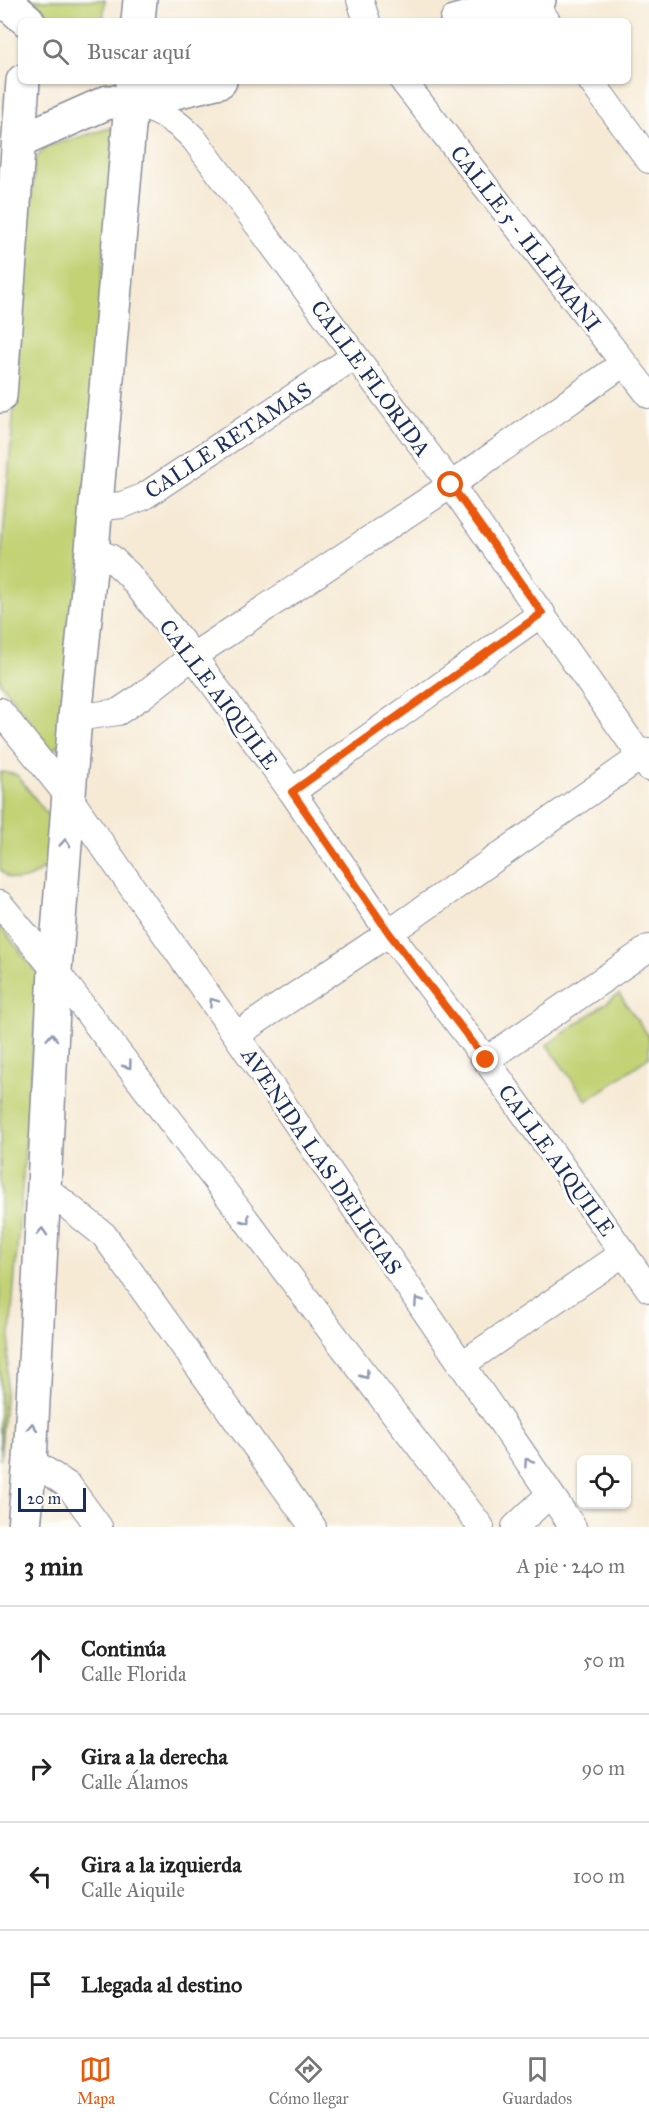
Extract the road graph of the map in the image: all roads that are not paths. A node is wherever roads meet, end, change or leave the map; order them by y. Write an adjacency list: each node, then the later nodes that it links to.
1 (140, 0): 4 (street)
2 (360, 0): 5 (street)
3 (538, 6): 6 (street)
4 (138, 18)
5 (366, 18)
6 (473, 18)
7 (22, 84): 12 (street)
8 (191, 84): 11 (street)
9 (405, 84): 15 (street, CALLE 5 - ILLIMANI)
10 (593, 84): 13 (street)
11 (115, 92): 12 (street); 14 (street, CALLE FLORIDA); 20 (street)
12 (10, 144): 16 (street)
13 (649, 160)
14 (355, 356): 19 (street, CALLE FLORIDA); 20 (street, CALLE RETAMAS)
15 (624, 363): 17 (street, CALLE 5 - ILLIMANI); 19 (street)
16 (0, 386): 18 (street)
17 (649, 395)
18 (0, 396)
19 (451, 485): 22 (street, CALLE FLORIDA); 23 (street)
20 (94, 508): 21 (street)
21 (92, 550): 23 (street, CALLE AIQUILE); 25 (street)
22 (542, 613): 26 (street, CALLE FLORIDA); 27 (street)
23 (194, 656): 25 (street); 27 (street, CALLE AIQUILE)
24 (0, 711): 28 (street, AVENIDA LAS DELICIAS)
25 (75, 718): 28 (street)
26 (646, 759): 30 (street)
27 (292, 792): 30 (street, CALLE AIQUILE)
28 (68, 796): 32 (street, one-way to 28); 33 (street, AVENIDA LAS DELICIAS, one-way to 28)
29 (0, 904): 32 (street)
30 (389, 933): 33 (street); 34 (street, CALLE AIQUILE)
31 (649, 948): 34 (street)
32 (55, 970): 35 (street, one-way to 32); 44 (street, one-way to 44)
33 (236, 1035): 38 (street, AVENIDA LAS DELICIAS, one-way to 33)
34 (486, 1060): 36 (street, CALLE AIQUILE)
35 (45, 1188): 39 (street, one-way to 35); 43 (street)
36 (624, 1253): 37 (street, CALLE AIQUILE); 38 (street)
37 (649, 1289)
38 (461, 1365): 40 (street, AVENIDA LAS DELICIAS, one-way to 38)
39 (30, 1460): 41 (street); 42 (street)
40 (550, 1494): 45 (street); 46 (street, AVENIDA LAS DELICIAS)
41 (24, 1527)
42 (99, 1527)
43 (313, 1527)
44 (481, 1527)
45 (514, 1527)
46 (573, 1527)

